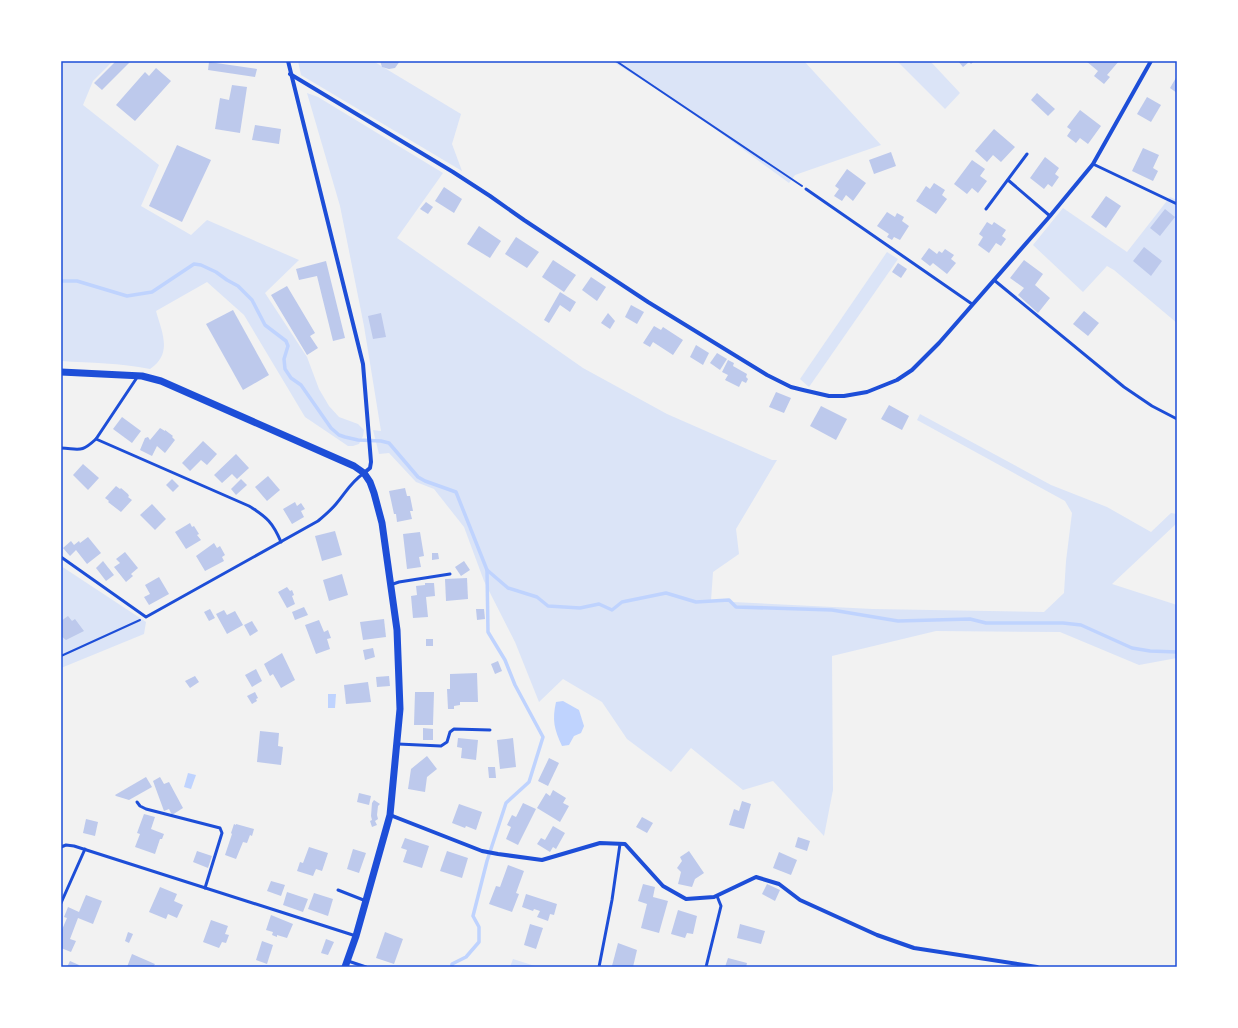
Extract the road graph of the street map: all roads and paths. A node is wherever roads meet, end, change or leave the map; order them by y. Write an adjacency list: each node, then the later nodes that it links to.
1 (288, 61): 4 (street)
2 (616, 61): 8 (path)
3 (1151, 61): 6 (street)
4 (290, 74): 13 (street); 19 (street)
5 (1027, 154): 7 (lane)
6 (1093, 164): 9 (lane); 11 (street)
7 (1008, 180): 10 (lane); 11 (lane)
8 (806, 189): 13 (lane)
9 (1177, 204)
10 (986, 210)
11 (1050, 216): 12 (street)
12 (994, 280): 13 (street); 16 (lane)
13 (972, 304)
14 (61, 372): 15 (street)
15 (138, 376): 17 (lane); 19 (street)
16 (1177, 419)
17 (96, 439): 18 (lane); 20 (lane)
18 (61, 448)
19 (364, 473): 20 (lane); 23 (street)
20 (281, 542): 24 (lane)
21 (61, 557): 24 (lane)
22 (450, 574): 23 (lane)
23 (390, 584): 27 (street)
24 (146, 617): 25 (path)
25 (61, 656)
26 (490, 730): 27 (lane)
27 (398, 744): 29 (street)
28 (137, 802): 33 (lane)
29 (390, 815): 30 (street); 36 (street)
30 (620, 844): 35 (street); 41 (lane)
31 (61, 847): 32 (lane)
32 (84, 849): 33 (lane); 37 (lane)
33 (205, 888): 38 (lane)
34 (338, 890): 36 (lane)
35 (717, 896): 42 (lane); 43 (street)
36 (366, 901): 38 (street)
37 (61, 903)
38 (356, 936): 39 (street)
39 (347, 964): 40 (lane)
40 (366, 967)
41 (599, 967)
42 (706, 967)
43 (1037, 967)

